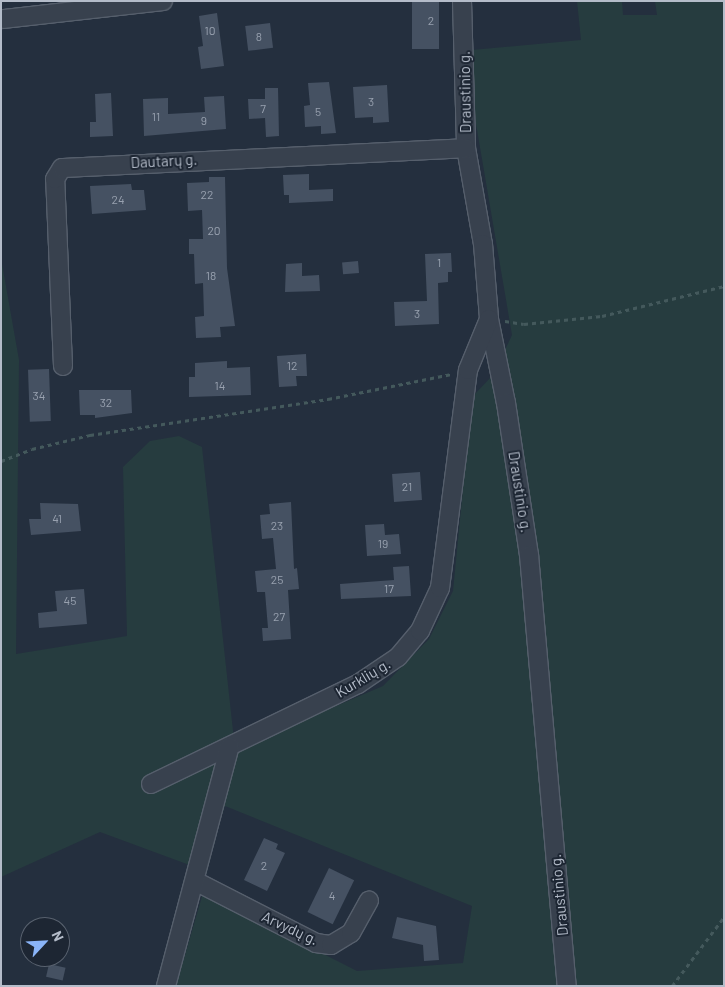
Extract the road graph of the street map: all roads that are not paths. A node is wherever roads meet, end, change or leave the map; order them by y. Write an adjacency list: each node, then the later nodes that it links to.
1 (163, 1): 3 (street)
2 (462, 1): 4 (street, Draustinio g.)
3 (3, 19)
4 (466, 148): 5 (street, Draustinio g.); 6 (street, Dautarų g.)
5 (489, 319): 7 (street, Kurklių g.); 12 (street, Draustinio g.)
6 (64, 366)
7 (230, 746): 8 (street, Kurklių g.); 9 (street)
8 (151, 784)
9 (195, 881): 10 (street, Arvydų g.); 11 (street)
10 (369, 901)
11 (166, 986)
12 (566, 986)

